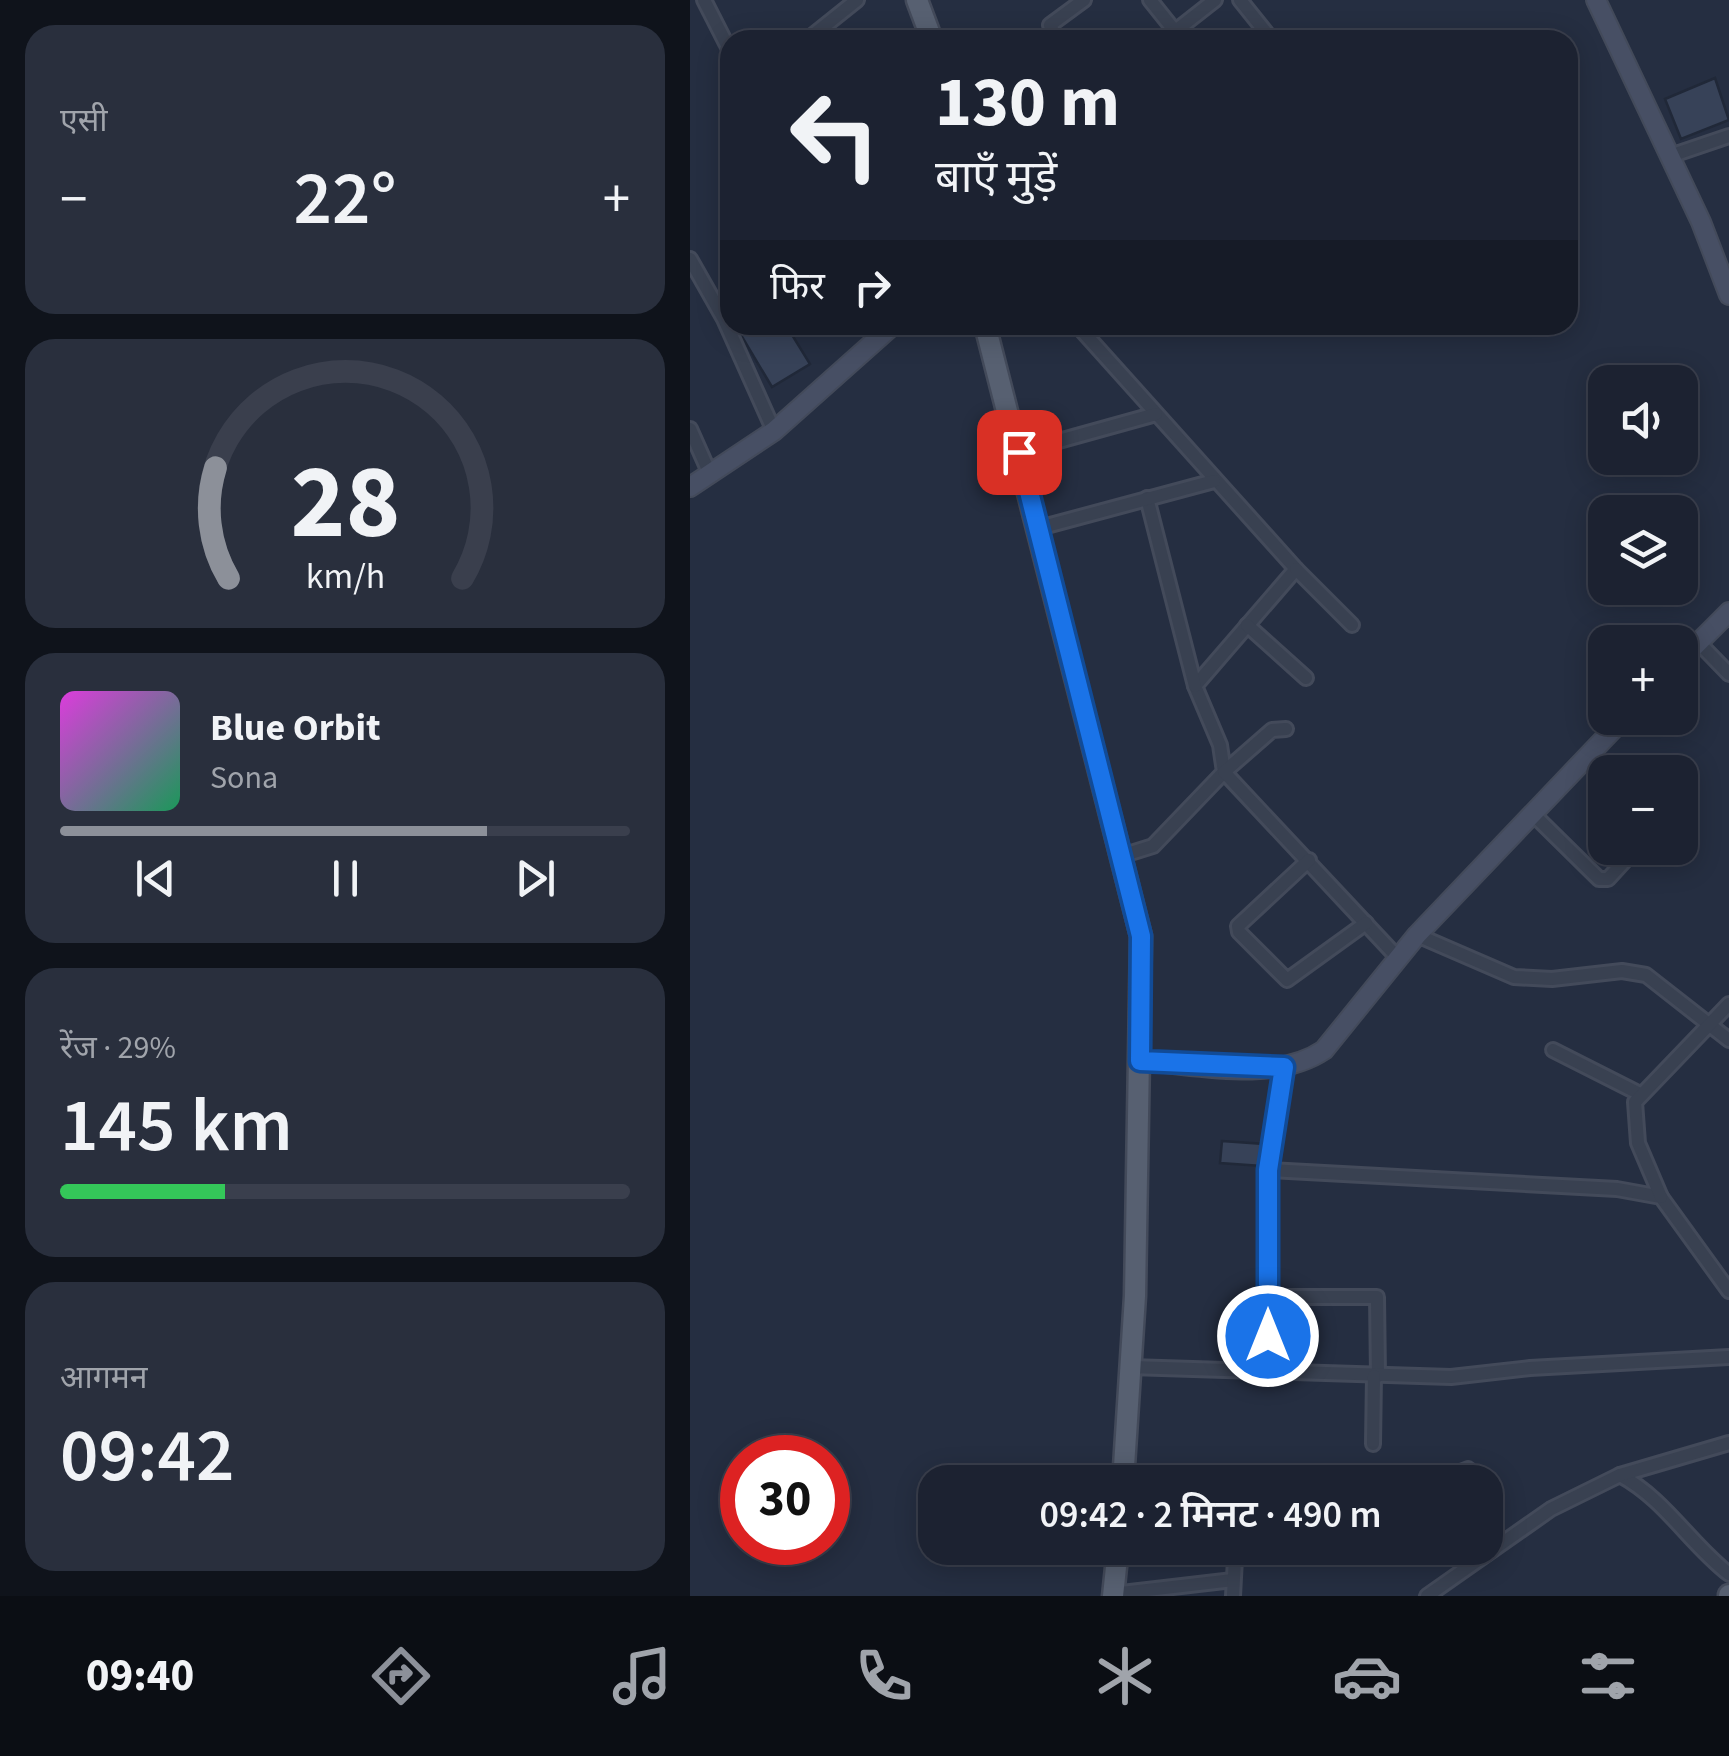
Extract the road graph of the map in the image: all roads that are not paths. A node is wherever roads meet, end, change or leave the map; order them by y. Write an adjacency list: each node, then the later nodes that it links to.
1 (704, 0): 15 (street)
2 (917, 0): 10 (main road)
3 (1084, 0): 11 (street)
4 (1150, 0): 12 (street)
5 (1214, 0): 13 (street)
6 (1240, 0): 14 (street)
7 (1596, 0): 17 (main road)
8 (848, 3): 9 (street)
9 (819, 30)
10 (928, 30)
11 (1052, 30)
12 (1169, 30)
13 (1182, 30)
14 (1264, 30)
15 (720, 31)
16 (1729, 136): 17 (street)
17 (1670, 156): 19 (main road)
18 (690, 259): 20 (street)
19 (1727, 283)
20 (720, 312)
21 (731, 335): 27 (street)
22 (882, 335): 27 (main road)
23 (988, 335): 28 (main road)
24 (1086, 335): 25 (street)
25 (1156, 414): 28 (street); 30 (street)
26 (690, 430): 29 (street)
27 (774, 430): 29 (main road)
28 (1019, 452): 33 (main road)
29 (710, 474): 31 (main road)
30 (1214, 481): 32 (street); 34 (street)
31 (690, 488)
32 (1148, 498): 33 (street); 41 (street)
33 (1039, 528): 46 (main road)
34 (1296, 569): 36 (street); 37 (street)
35 (1729, 612): 38 (main road)
36 (1247, 625): 40 (street); 41 (street)
37 (1352, 626)
38 (1698, 643): 39 (street)
39 (1729, 674)
40 (1306, 678)
41 (1195, 686): 44 (street)
42 (1286, 729): 44 (street)
43 (1607, 735): 45 (main road)
44 (1224, 772): 46 (street); 47 (street)
45 (1532, 812): 48 (street); 50 (main road)
46 (1121, 856): 56 (main road)
47 (1309, 860): 49 (street); 49 (street)
48 (1620, 865)
49 (1366, 923): 51 (street)
50 (1417, 935): 51 (main road); 53 (street)
51 (1398, 958): 57 (main road)
52 (1729, 1004): 53 (street)
53 (1709, 1024): 54 (street); 58 (street)
54 (1729, 1040)
55 (1553, 1050): 58 (street)
56 (1140, 1061): 57 (main road); 64 (main road)
57 (1284, 1067): 59 (street)
58 (1640, 1094): 60 (street)
59 (1268, 1170): 60 (street); 62 (street)
60 (1661, 1197): 61 (street)
61 (1729, 1291)
62 (1268, 1298): 65 (street); 66 (street)
63 (1729, 1357): 66 (street)
64 (1130, 1367): 65 (street); 69 (main road)
65 (1268, 1374): 66 (street)
66 (1376, 1376): 68 (street)
67 (1729, 1443): 70 (street)
68 (1373, 1444)
69 (1124, 1465)
70 (1620, 1475): 73 (street); 77 (street)
71 (1116, 1565): 75 (main road)
72 (1234, 1565): 74 (street)
73 (1729, 1574)
74 (1233, 1580): 75 (street); 76 (street)
75 (1113, 1595)
76 (1234, 1596)
77 (1427, 1596)

